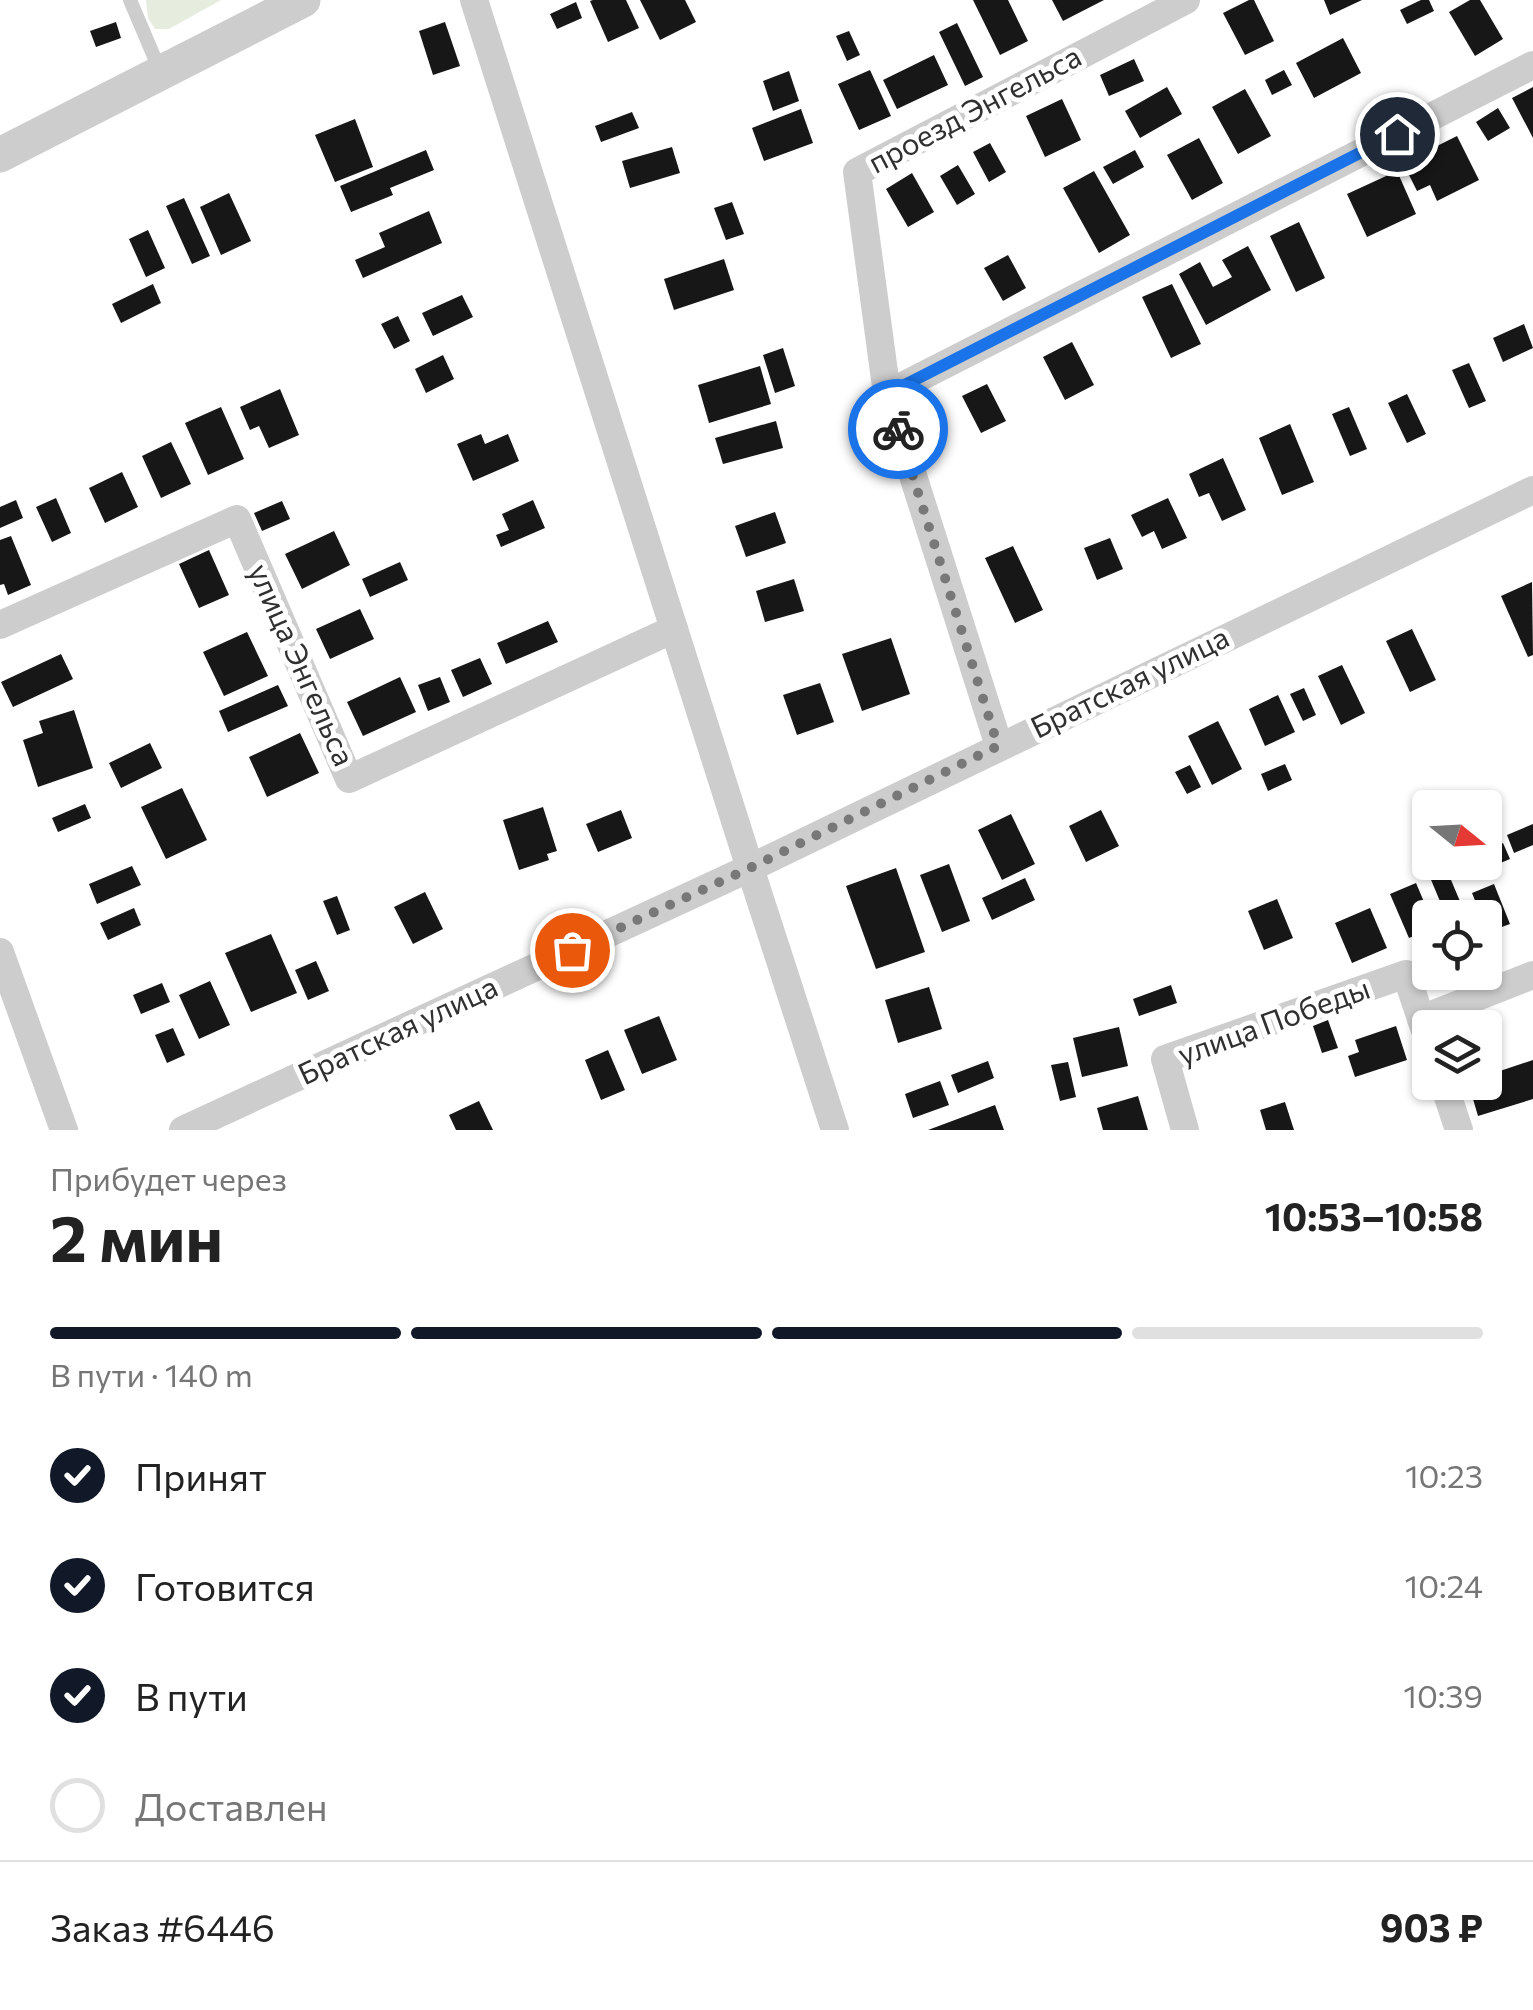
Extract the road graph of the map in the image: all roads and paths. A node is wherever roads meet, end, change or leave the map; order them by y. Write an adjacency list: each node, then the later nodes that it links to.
1 (130, 0): 6 (lane)
2 (303, 0): 6 (street)
3 (474, 0): 11 (street)
4 (1186, 0): 8 (street, проезд Энгельса)
5 (1533, 64): 8 (street)
6 (161, 73): 7 (street)
7 (0, 155)
8 (887, 394): 12 (street, проезд Энгельса)
9 (1533, 490): 12 (street, Братская улица)
10 (0, 625): 11 (street, улица Энгельса)
11 (674, 629): 13 (street)
12 (998, 746): 13 (street, Братская улица)
13 (750, 868): 20 (street, Братская улица); 21 (street)
14 (0, 952): 19 (street)
15 (1533, 975): 17 (street, улица Победы)
16 (1418, 1010): 22 (street, улица Победы)
17 (1467, 1010)
18 (1449, 1100): 23 (street)
19 (64, 1130)
20 (182, 1130)
21 (835, 1130)
22 (1185, 1130)
23 (1459, 1130)

